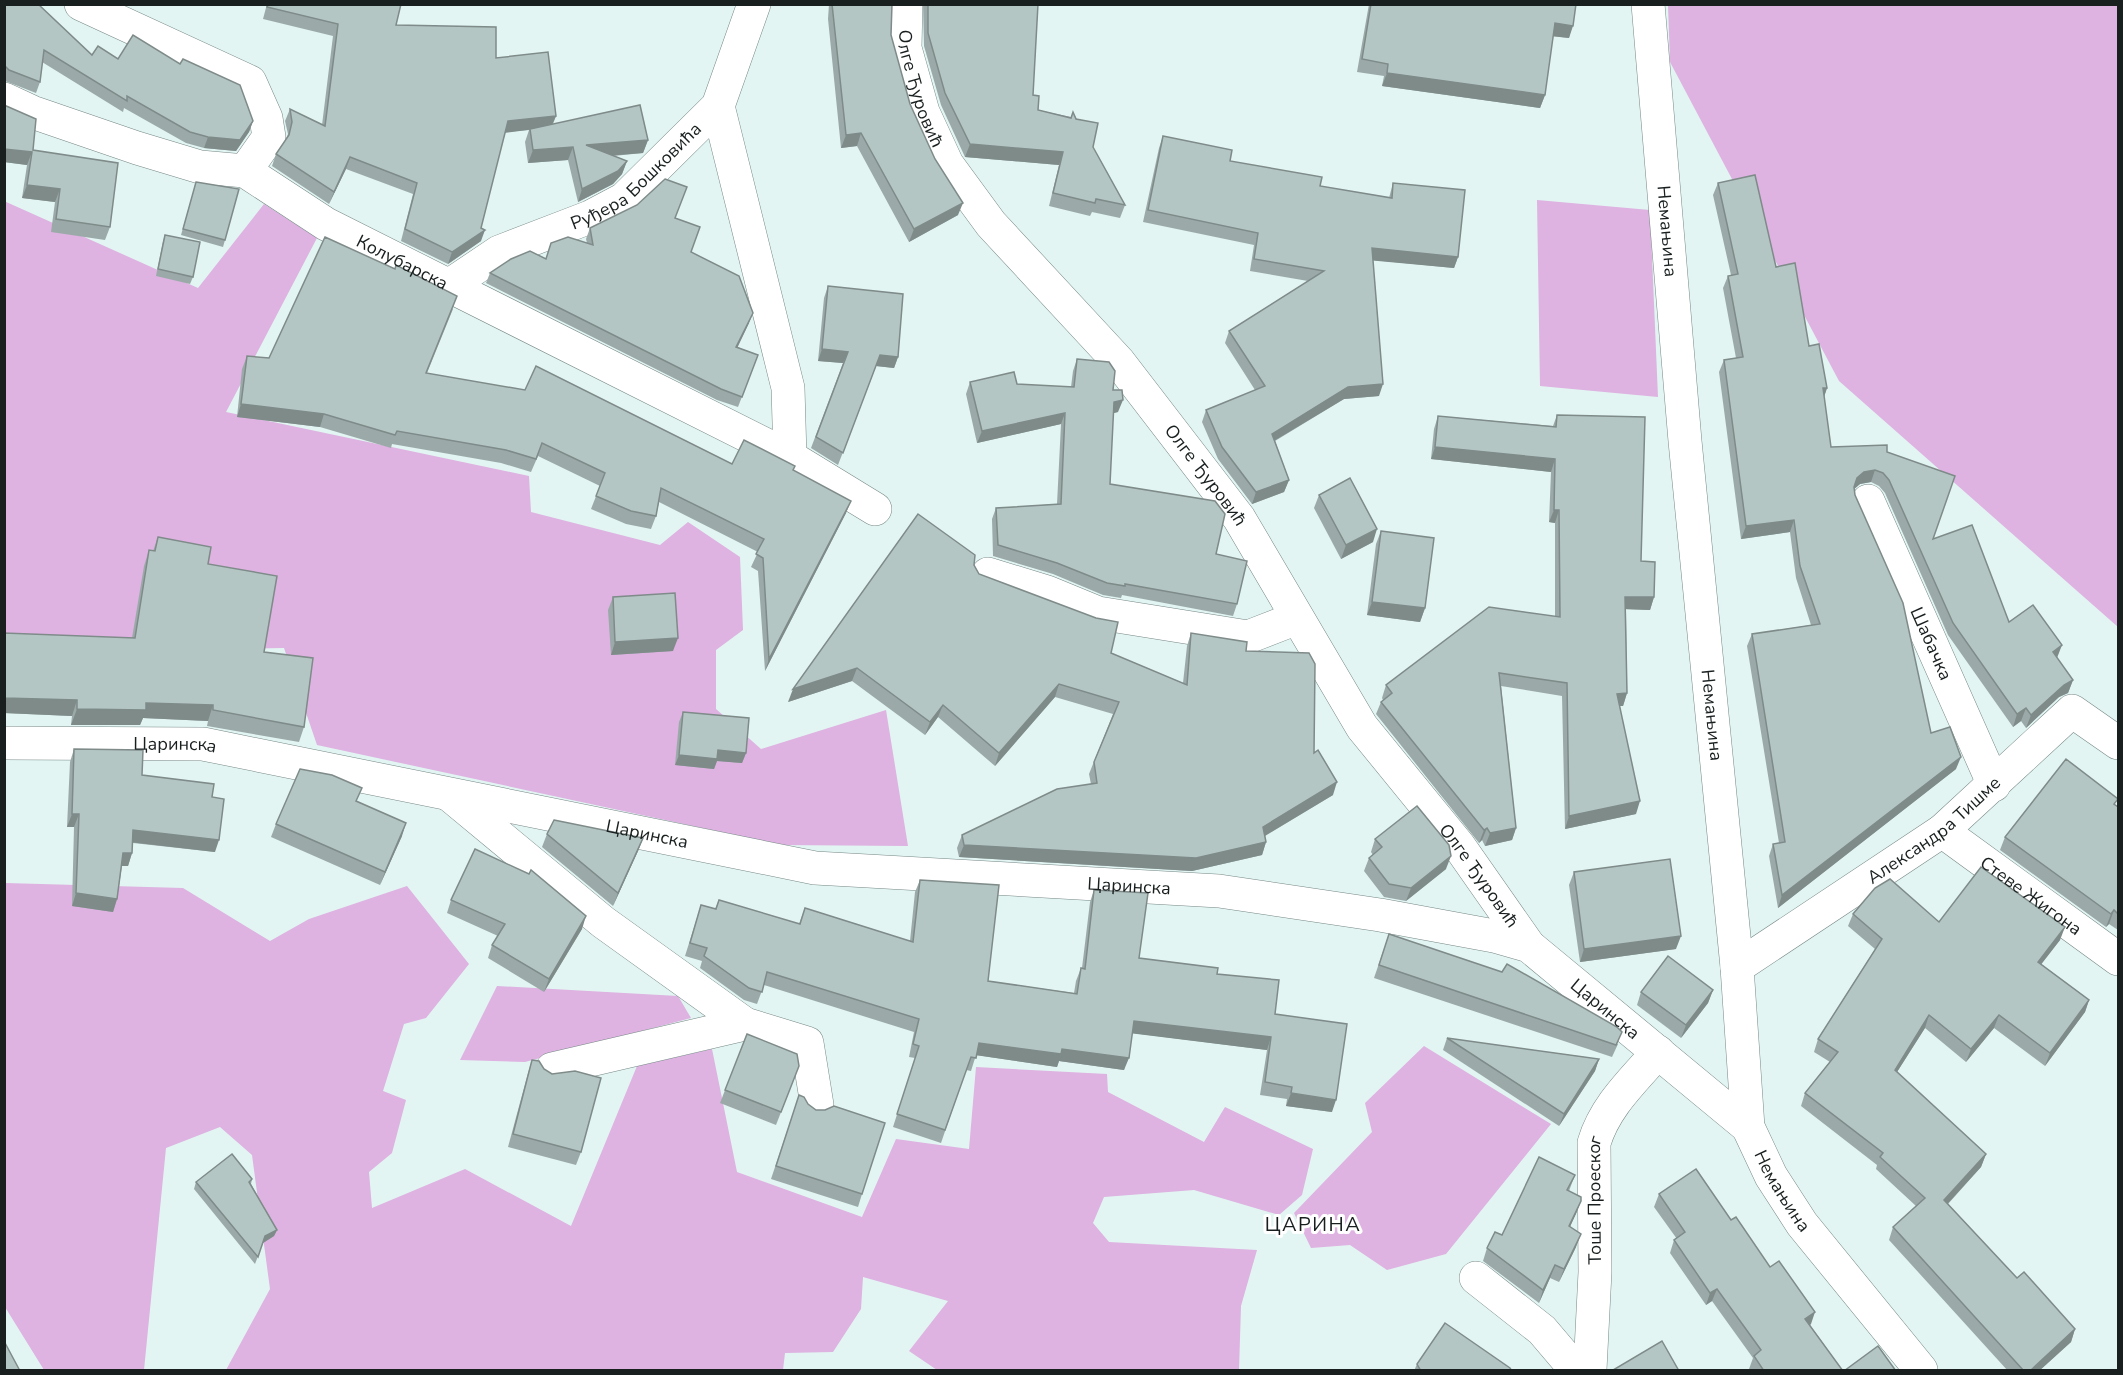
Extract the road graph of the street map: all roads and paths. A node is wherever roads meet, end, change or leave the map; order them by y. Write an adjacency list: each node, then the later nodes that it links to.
1 (81, 4): 7 (street)
2 (754, 4): 6 (street, Руђера Бошковића)
3 (906, 4): 13 (street, Олге Ђуровић)
4 (1648, 4): 21 (street, Немањина)
5 (4, 99): 7 (street, Колубарска)
6 (718, 106): 8 (street, Руђера Бошковића); 9 (street)
7 (245, 171): 8 (street, Колубарска)
8 (450, 285): 9 (street, Колубарска)
9 (790, 457): 11 (street, Колубарска)
10 (1868, 501): 16 (street, Шабачка)
11 (875, 509)
12 (988, 574): 13 (street)
13 (1297, 618): 19 (street, Олге Ђуровић)
14 (4, 743): 17 (street, Царинска)
15 (2118, 743): 16 (street, Александра Тишме)
16 (1994, 785): 18 (street, Александра Тишме)
17 (447, 793): 19 (street, Царинска); 22 (street, Царинска)
18 (1942, 831): 20 (street, Стеве Жигона); 21 (street, Александра Тишме)
19 (1530, 946): 23 (street, Царинска)
20 (2118, 959)
21 (1737, 968): 26 (street, Немањина)
22 (745, 1024): 24 (street); 25 (street, Царинска)
23 (1658, 1052): 26 (street, Царинска); 29 (street, Тоше Проеског)
24 (552, 1069)
25 (817, 1105)
26 (1748, 1127): 30 (street, Немањина)
27 (1476, 1278): 28 (street)
28 (1576, 1371)
29 (1590, 1371)
30 (1921, 1371)

